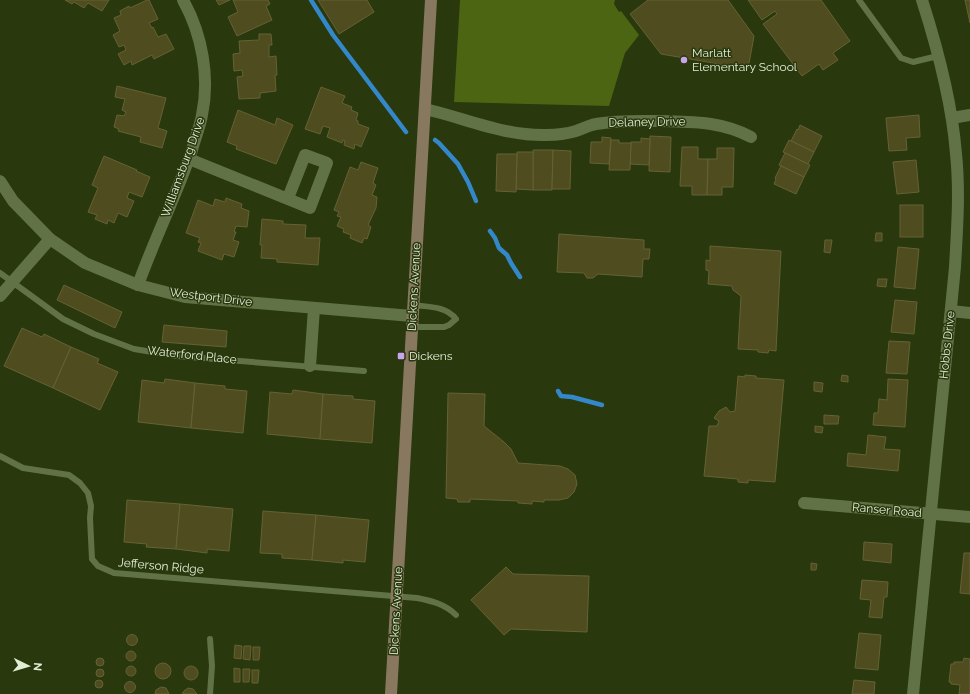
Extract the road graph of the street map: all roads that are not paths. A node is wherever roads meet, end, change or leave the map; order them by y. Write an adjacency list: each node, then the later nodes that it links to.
1 (183, 0): 10 (street, Williamsburg Drive)
2 (431, 0): 6 (street, Dickens Avenue)
3 (859, 0): 5 (lane)
4 (922, 0): 5 (street, Hobbs Drive)
5 (938, 56): 8 (street, Hobbs Drive)
6 (425, 109): 9 (street, Delaney Drive); 21 (street, Dickens Avenue)
7 (970, 115): 8 (street)
8 (952, 118): 19 (street, Hobbs Drive)
9 (751, 137)
10 (189, 159): 12 (street); 16 (street, Williamsburg Drive)
11 (0, 181): 13 (street, Westport Drive)
12 (288, 198)
13 (50, 239): 15 (street); 16 (street, Westport Drive)
14 (0, 273): 15 (lane, Waterford Place)
15 (12, 282): 17 (street); 22 (lane, Waterford Place)
16 (138, 285): 18 (street, Westport Drive)
17 (0, 296)
18 (314, 308): 21 (street, Westport Drive); 22 (street)
19 (951, 311): 20 (street); 26 (street, Hobbs Drive)
20 (970, 313)
21 (412, 316): 21 (lane); 28 (street, Dickens Avenue)
22 (310, 366): 23 (lane, Waterford Place)
23 (364, 371)
24 (0, 456): 28 (lane, Jefferson Ridge)
25 (804, 502): 26 (street, Ranser Road)
26 (930, 513): 27 (street, Ranser Road); 33 (street, Hobbs Drive)
27 (970, 517)
28 (396, 597): 29 (lane); 32 (street, Dickens Avenue)
29 (456, 615)
30 (210, 639): 31 (lane)
31 (210, 694)
32 (391, 694)
33 (913, 694)

